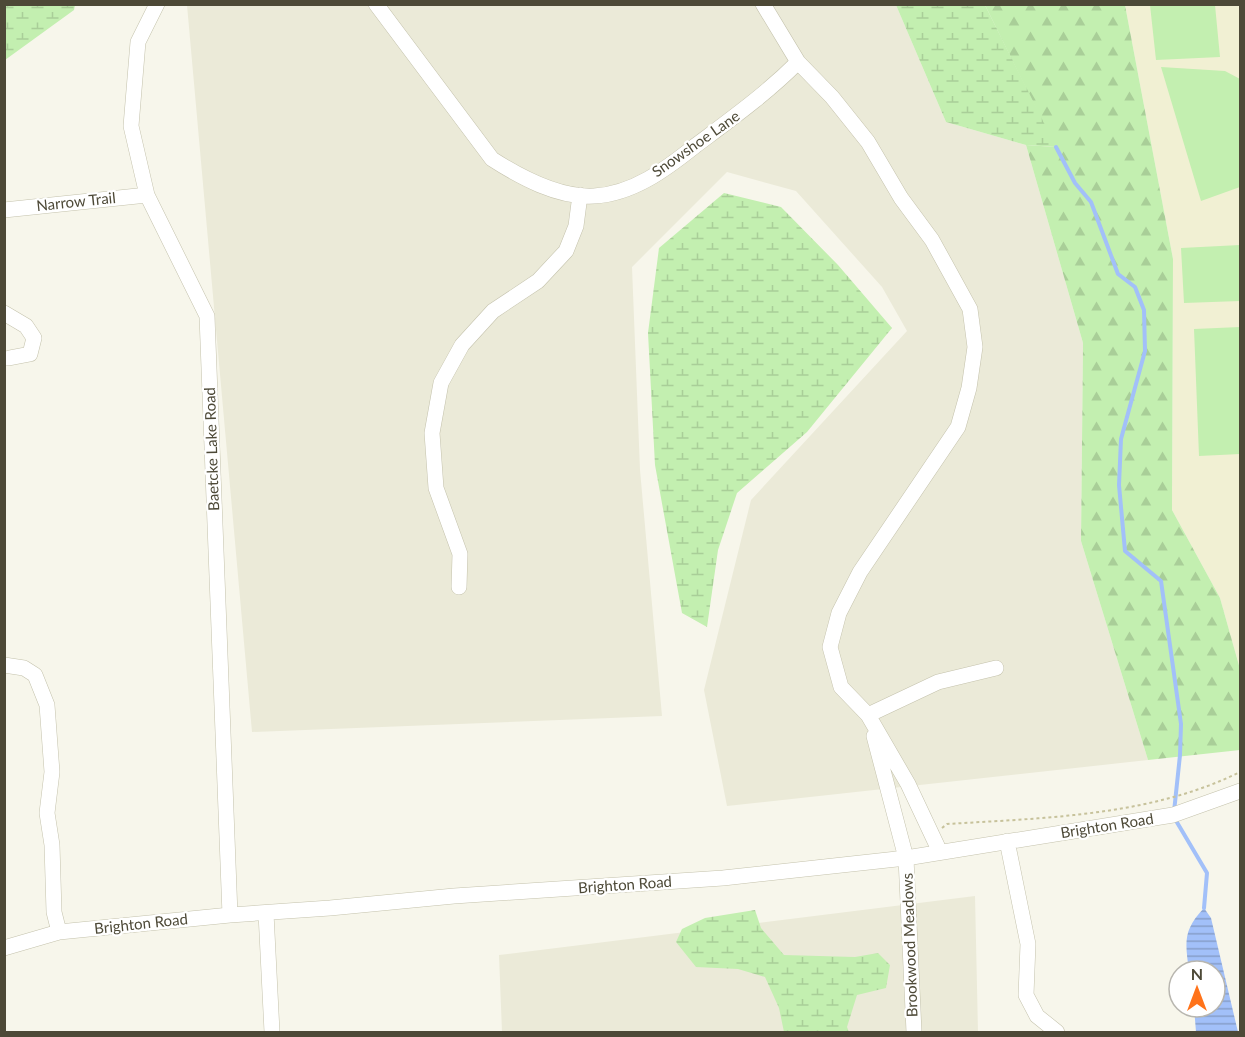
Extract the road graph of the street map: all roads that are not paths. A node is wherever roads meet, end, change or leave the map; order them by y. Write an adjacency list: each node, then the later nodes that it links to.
1 (157, 4): 5 (street, Baetcke Lake Road)
2 (376, 4): 6 (street, Snowshoe Lane)
3 (763, 4): 4 (street)
4 (798, 62): 6 (street, Snowshoe Lane); 13 (street)
5 (147, 195): 7 (street, Narrow Trail); 19 (street, Baetcke Lake Road)
6 (580, 195): 10 (street)
7 (4, 210)
8 (4, 313): 9 (street)
9 (9, 358)
10 (459, 587)
11 (4, 665): 20 (street)
12 (996, 668): 13 (street)
13 (868, 715): 16 (street); 17 (street, Brookwood Meadows)
14 (1240, 791): 15 (street, Brighton Road)
15 (1007, 841): 16 (street, Brighton Road); 24 (street)
16 (940, 852): 17 (street, Brighton Road)
17 (906, 858): 18 (street, Brighton Road); 23 (street, Brookwood Meadows)
18 (266, 913): 19 (street, Brighton Road); 22 (street)
19 (230, 915): 20 (street, Brighton Road)
20 (59, 932): 21 (street, Brighton Road)
21 (4, 948)
22 (272, 1032)
23 (914, 1032)
24 (1057, 1032)

